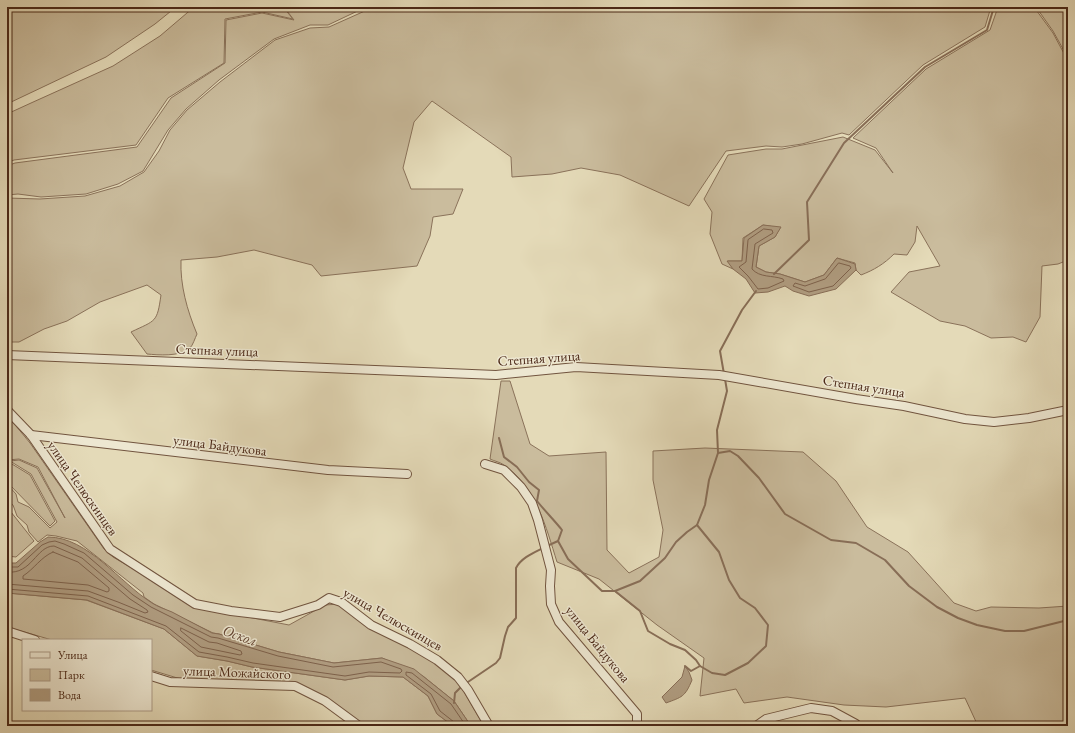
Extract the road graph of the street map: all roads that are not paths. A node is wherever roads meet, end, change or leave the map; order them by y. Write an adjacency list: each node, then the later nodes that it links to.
1 (7, 354): 3 (street, Степная улица)
2 (7, 410): 4 (street, улица Челюскинцев)
3 (1068, 410)
4 (31, 436): 6 (street, улица Байдукова); 12 (street, улица Челюскинцев)
5 (485, 464): 13 (street, улица Байдукова)
6 (407, 474)
7 (7, 631): 8 (street)
8 (32, 639)
9 (152, 676): 11 (street, улица Можайского)
10 (856, 724): 14 (street)
11 (359, 726)
12 (489, 726)
13 (637, 726)
14 (756, 726)

